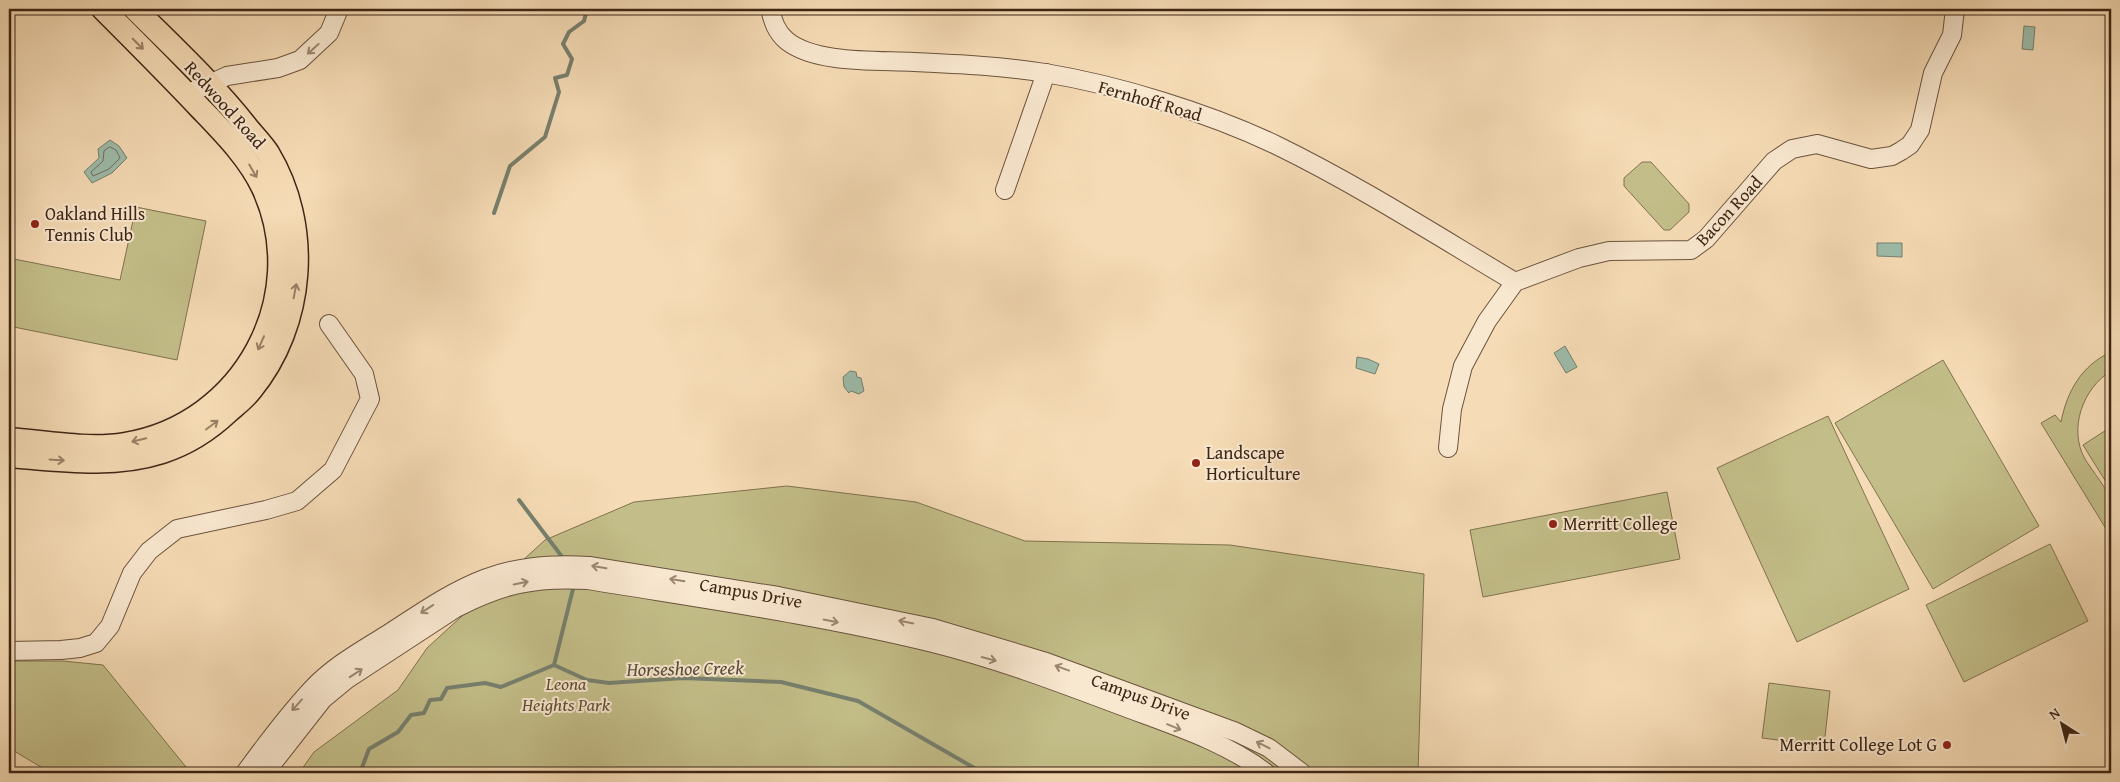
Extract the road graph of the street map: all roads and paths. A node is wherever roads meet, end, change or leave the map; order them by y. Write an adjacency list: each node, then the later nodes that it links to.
1 (103, 9): 8 (main road, Redwood Road, one-way to 8)
2 (135, 9): 7 (main road, Redwood Road)
3 (339, 9): 7 (street, one-way to 7)
4 (770, 9): 6 (street, Fernhoff Road)
5 (1955, 9): 10 (street, Bacon Road)
6 (1046, 73): 9 (street); 10 (street, Fernhoff Road)
7 (209, 84): 8 (street); 14 (main road, Redwood Road, one-way to 7)
8 (188, 94): 12 (main road, Redwood Road, one-way to 12)
9 (1005, 190)
10 (1515, 282): 13 (street)
11 (329, 324): 17 (street)
12 (9, 439)
13 (1448, 448)
14 (9, 456)
15 (646, 582): 16 (street, Campus Drive); 20 (street, Campus Drive, one-way to 20); 21 (street, Campus Drive, one-way to 15)
16 (472, 591): 18 (street, Campus Drive, one-way to 18); 19 (street, Campus Drive, one-way to 16)
17 (9, 651)
18 (245, 773)
19 (265, 773)
20 (1266, 773)
21 (1302, 773)

